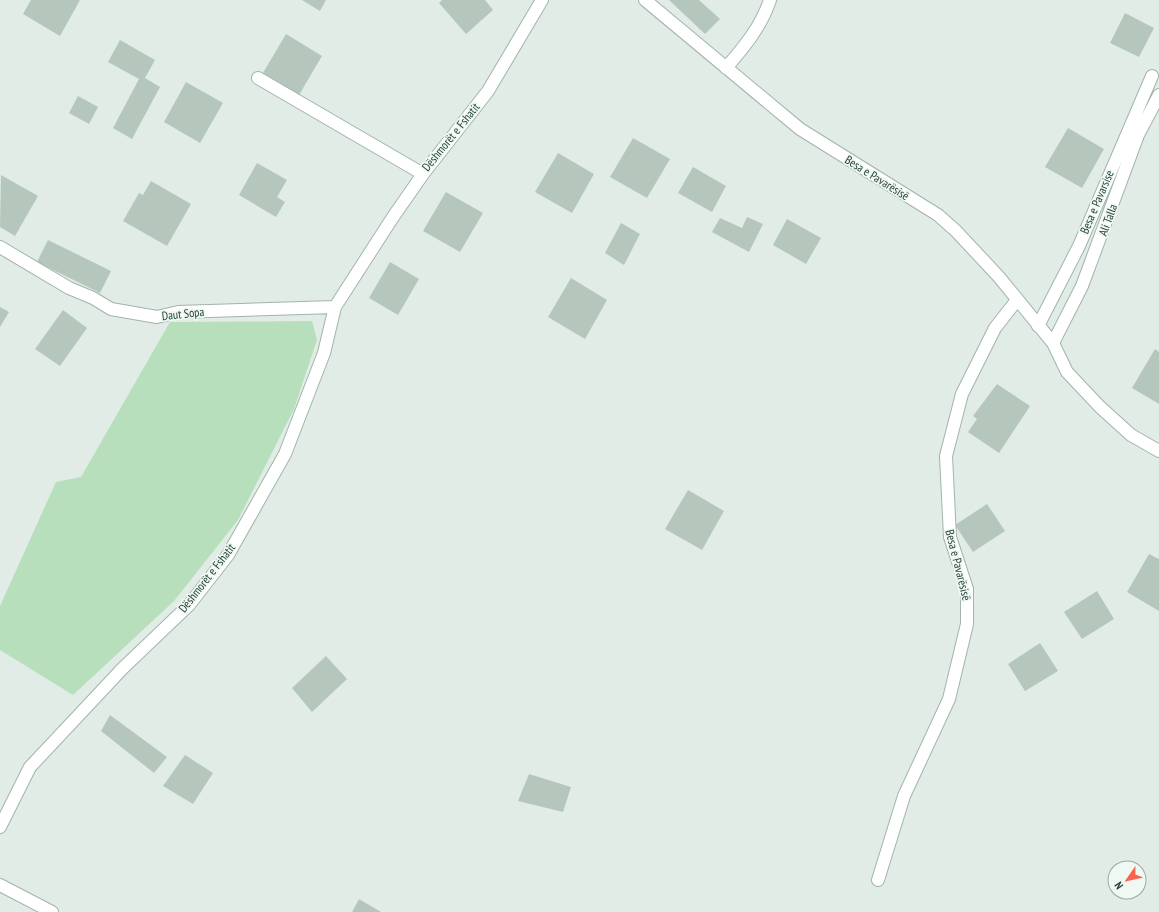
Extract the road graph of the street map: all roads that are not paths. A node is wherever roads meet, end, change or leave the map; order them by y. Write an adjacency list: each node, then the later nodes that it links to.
1 (542, 0): 8 (street, Dëshmorët e Fshatit)
2 (645, 0): 4 (street, Besa e Pavarësisë)
3 (770, 0): 4 (street)
4 (726, 68): 10 (street, Besa e Pavarësisë)
5 (1152, 76): 12 (street, Besa e Pavarsise)
6 (258, 78): 8 (street, Dëshmorët e Fshatit)
7 (1159, 95): 13 (street, Ali Talla)
8 (423, 174): 11 (street, Dëshmorët e Fshatit)
9 (0, 247): 11 (street, Daut Sopa)
10 (1017, 300): 12 (street, Besa e Pavarësisë); 16 (street, Besa e Pavarësisë)
11 (336, 307): 15 (street, Dëshmorët e Fshatit)
12 (1038, 326): 13 (street, Besa e Pavarësisë)
13 (1053, 344): 14 (street, Besa e Pavarësisë)
14 (1159, 451)
15 (0, 827)
16 (878, 880)
17 (0, 885): 18 (street)
18 (52, 912)

